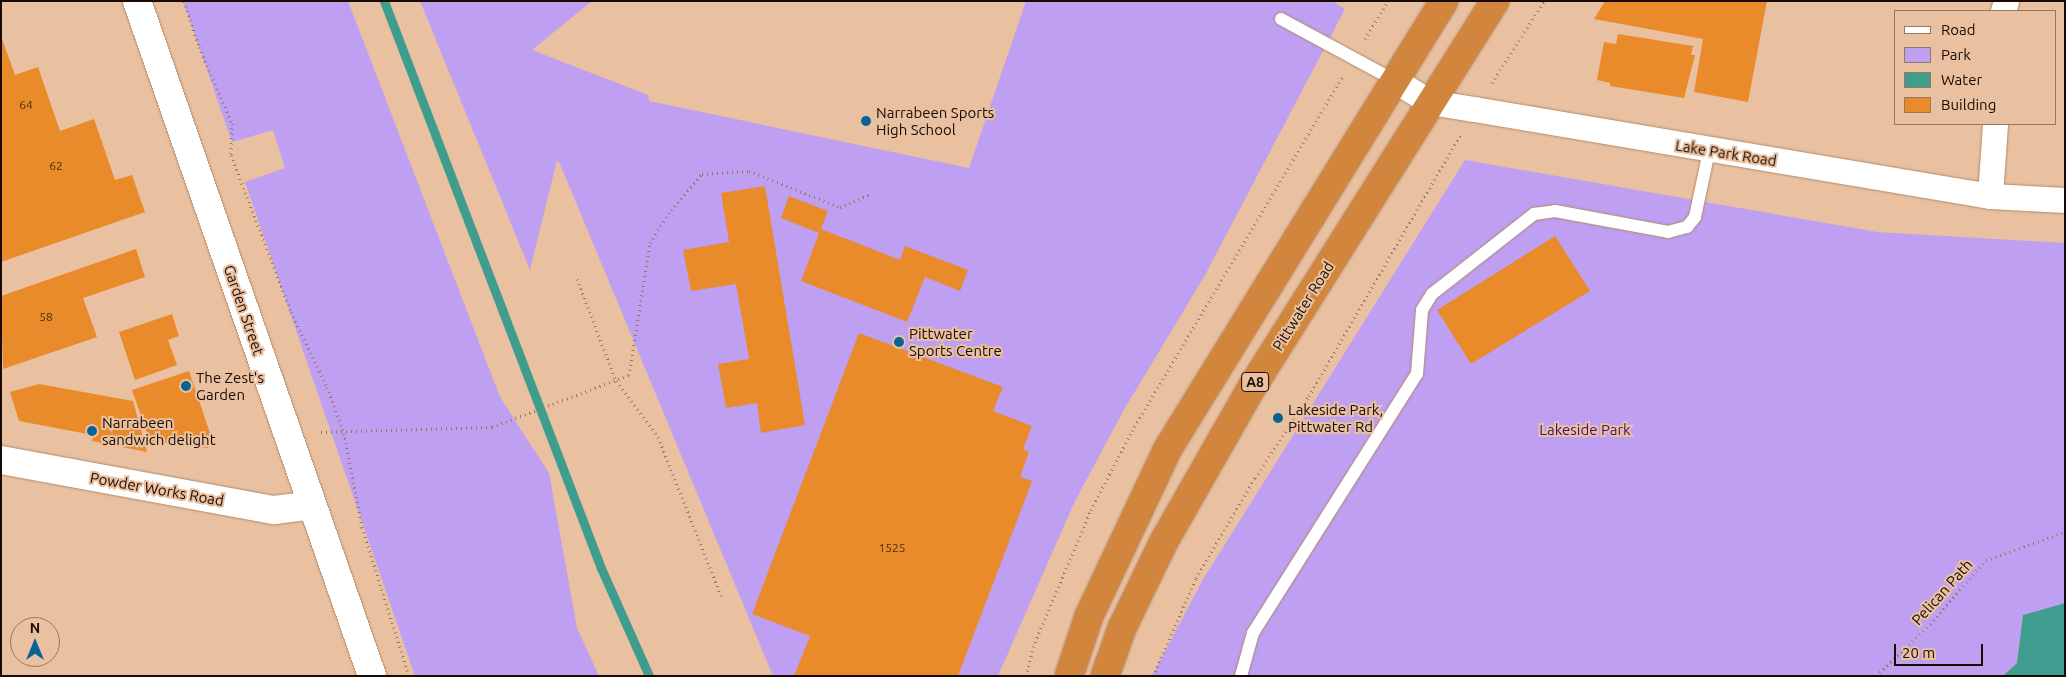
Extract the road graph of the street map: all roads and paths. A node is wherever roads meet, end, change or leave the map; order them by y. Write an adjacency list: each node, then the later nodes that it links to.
1 (137, 1): 24 (street, Garden Street)
2 (184, 1): 22 (path)
3 (1388, 1): 8 (path)
4 (1444, 1): 9 (highway, A8)
5 (1495, 1): 10 (highway, Pittwater Road / A8)
6 (1544, 1): 11 (path)
7 (1281, 19): 8 (lane)
8 (1353, 58): 9 (lane); 29 (path)
9 (1394, 80): 10 (street, Lake Park Road); 30 (highway, A8)
10 (1430, 102): 11 (street, Lake Park Road); 31 (highway, Pittwater Road / A8)
11 (1474, 109): 13 (street, Lake Park Road); 32 (path)
12 (1995, 125): 15 (street)
13 (1709, 151): 15 (street, Lake Park Road); 33 (lane)
14 (870, 194): 18 (path)
15 (1990, 196): 16 (street, Lake Park Road)
16 (2065, 200)
17 (577, 279): 18 (path)
18 (616, 381): 22 (path); 26 (path)
19 (2065, 398): 20 (path)
20 (2065, 406)
21 (320, 432): 22 (path)
22 (344, 433): 28 (path)
23 (1, 460): 24 (street, Powder Works Road)
24 (312, 505): 27 (street, Garden Street)
25 (2065, 532): 34 (path, Pelican Path)
26 (722, 598)
27 (372, 676)
28 (409, 676)
29 (1026, 676)
30 (1069, 676)
31 (1105, 676)
32 (1153, 676)
33 (1241, 676)
34 (1876, 676)

